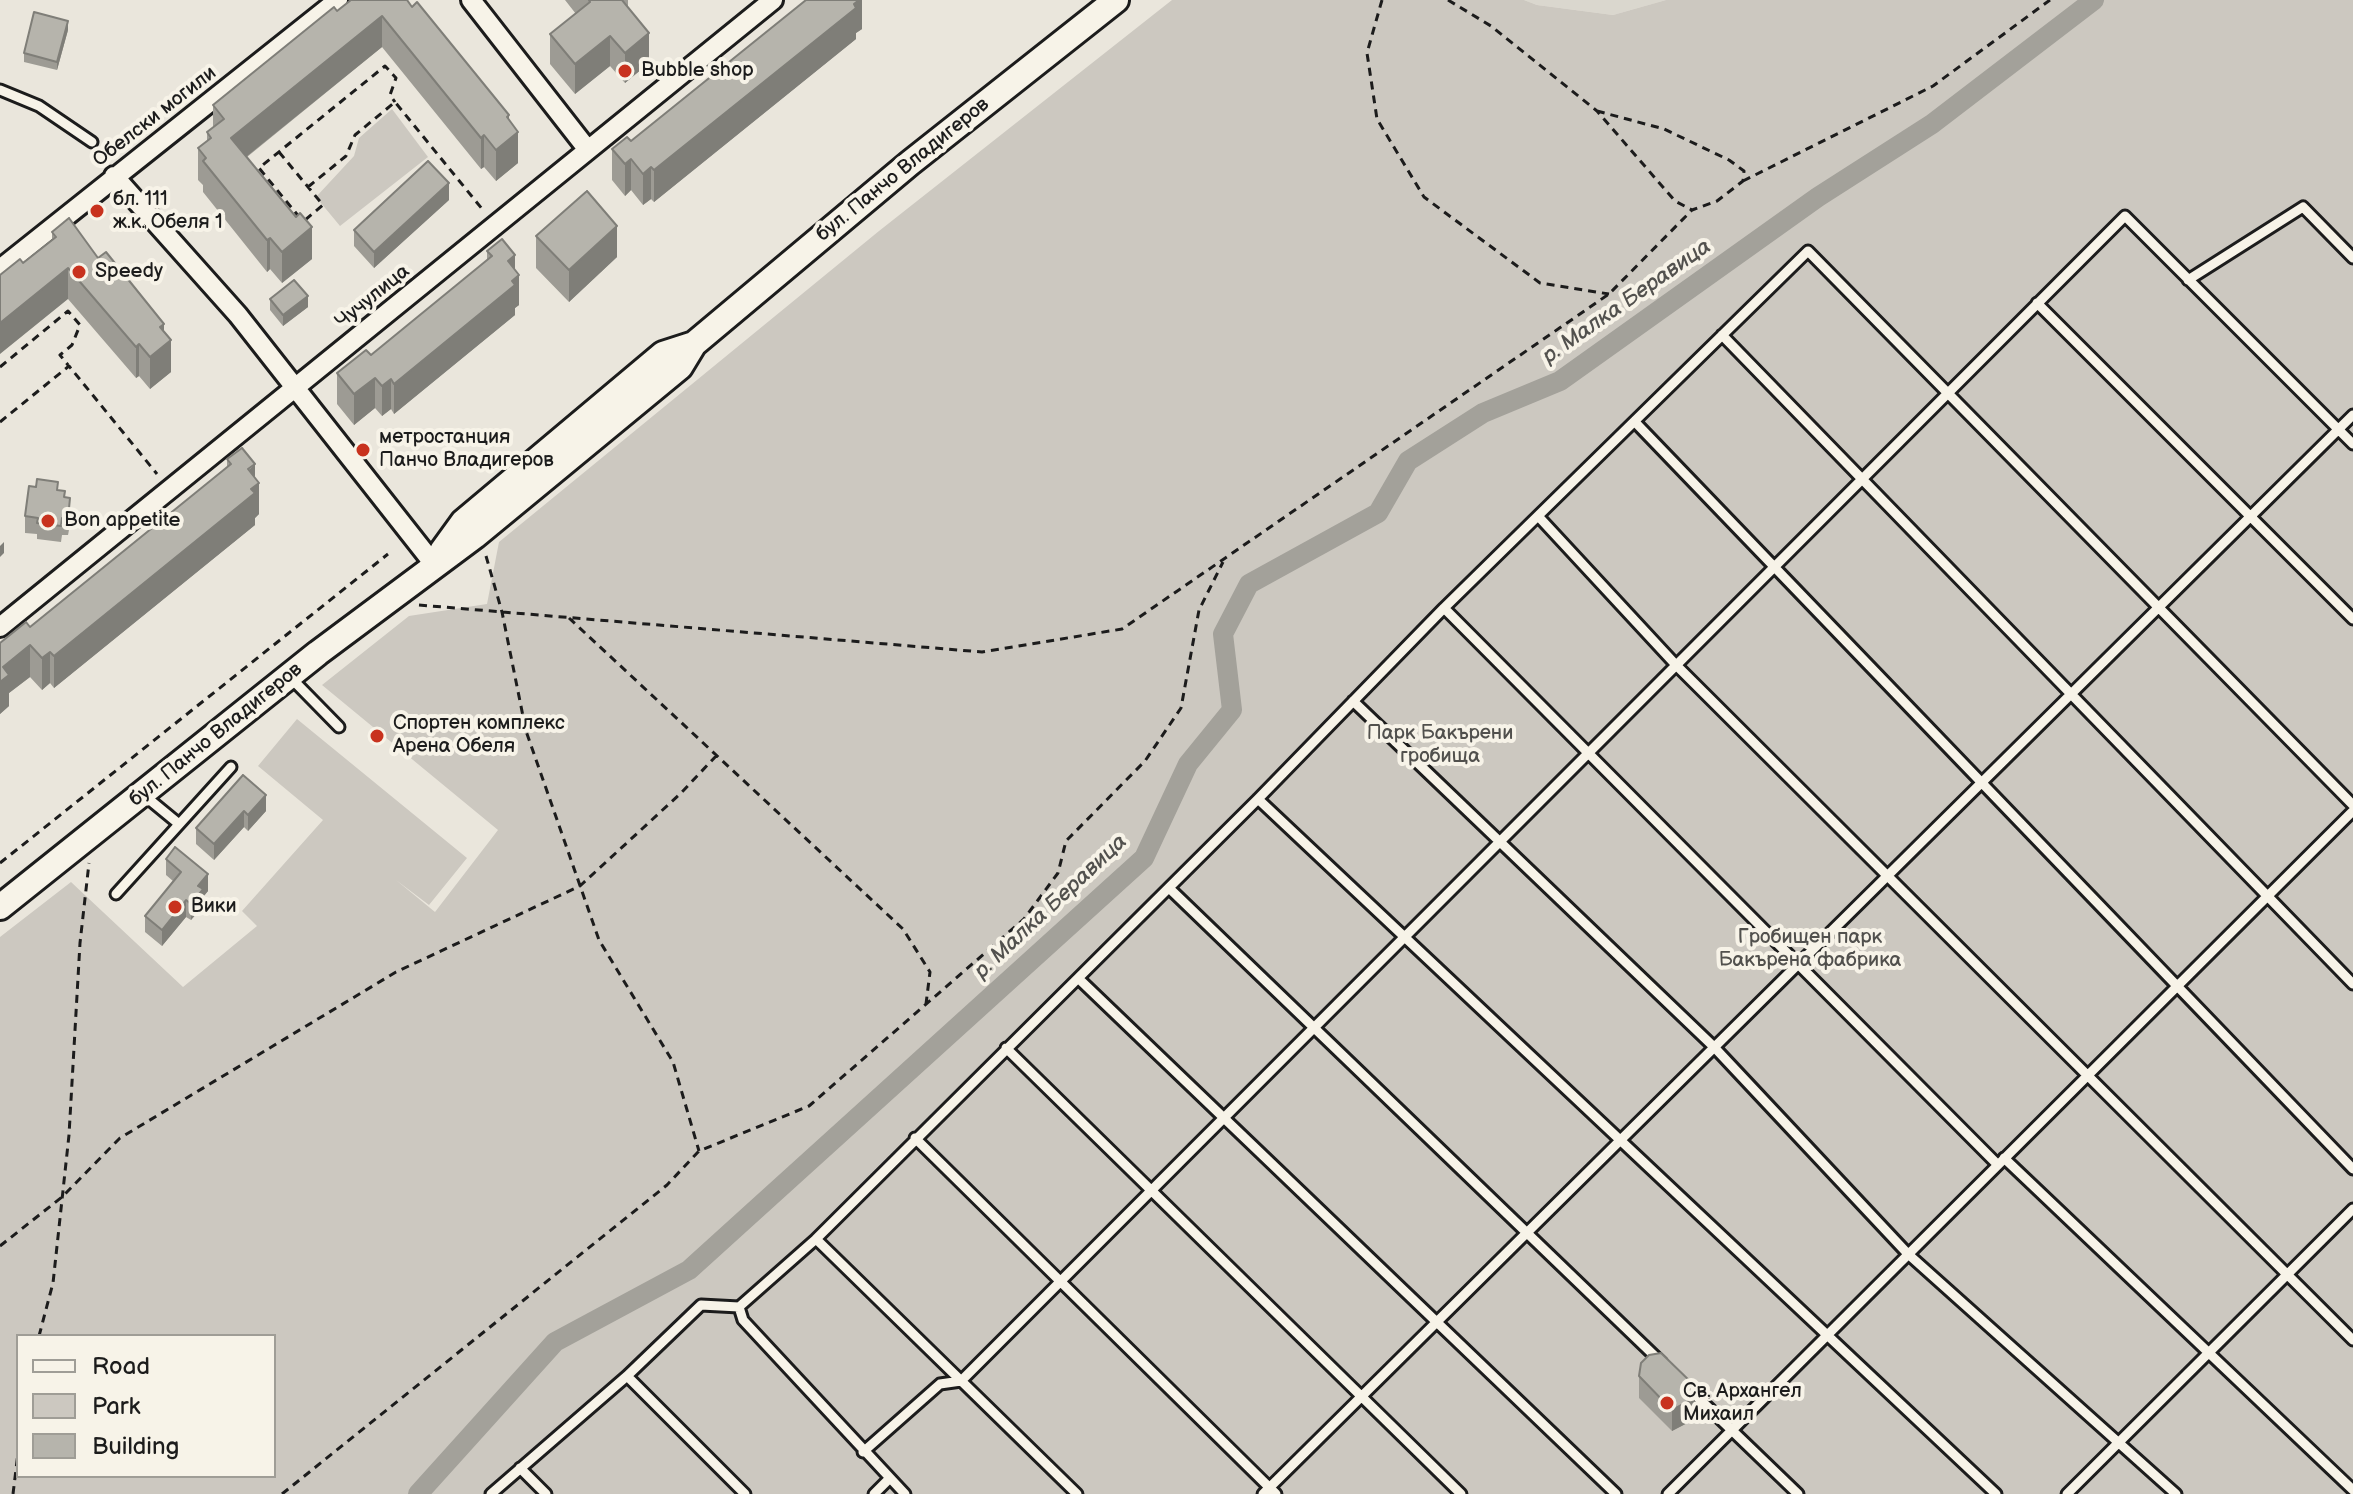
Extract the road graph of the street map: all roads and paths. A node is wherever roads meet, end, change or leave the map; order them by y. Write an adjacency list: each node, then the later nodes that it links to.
1 (338, 0): 14 (street, Обелски могили)
2 (471, 0): 12 (street)
3 (773, 0): 12 (street, Чучулица)
4 (1116, 0): 41 (street, бул. Панчо Владигеров)
5 (1382, 0): 22 (path)
6 (1448, 0): 10 (path)
7 (2050, 0): 15 (path)
8 (0, 90): 11 (lane)
9 (395, 102): 13 (path); 16 (path); 18 (path)
10 (1597, 111): 15 (path); 17 (path)
11 (92, 142)
12 (588, 150): 18 (street, Чучулица)
13 (279, 152): 16 (path); 16 (path)
14 (114, 176): 20 (street, Обелски могили); 27 (street)
15 (1743, 181): 17 (path)
16 (308, 187)
17 (1692, 210): 22 (path)
18 (496, 225): 27 (street, Чучулица)
19 (2353, 258): 21 (lane)
20 (0, 269)
21 (2188, 280): 23 (lane); 32 (lane)
22 (1609, 294): 40 (path)
23 (2037, 303): 28 (lane); 36 (lane)
24 (1722, 335): 28 (lane); 31 (lane); 34 (lane)
25 (69, 366): 26 (path); 30 (path); 35 (path)
26 (0, 367)
27 (295, 388): 35 (street, Чучулица); 41 (street)
28 (1948, 393): 34 (lane); 44 (lane)
29 (2353, 415): 32 (lane)
30 (0, 422)
31 (1635, 422): 37 (lane); 42 (lane)
32 (2338, 429): 33 (lane); 36 (lane)
33 (2353, 444)
34 (1861, 479): 42 (lane); 52 (lane)
35 (170, 490): 49 (street, Чучулица)
36 (2251, 515): 44 (lane); 48 (lane)
37 (1538, 516): 45 (lane); 50 (lane)
38 (482, 545): 46 (path)
39 (388, 554): 65 (path)
40 (1224, 558): 47 (path); 77 (path)
41 (433, 563): 51 (street, бул. Панчо Владигеров)
42 (1774, 567): 50 (lane); 58 (lane)
43 (408, 604): 46 (path)
44 (2158, 607): 52 (lane); 61 (lane)
45 (1444, 608): 53 (lane); 55 (lane)
46 (502, 612): 47 (path); 67 (path)
47 (569, 618): 56 (path)
48 (2353, 619)
49 (0, 627)
50 (1676, 665): 55 (lane); 66 (lane)
51 (289, 676): 54 (lane); 59 (street, бул. Панчо Владигеров)
52 (2070, 694): 58 (lane); 70 (lane)
53 (1353, 701): 60 (lane); 63 (lane)
54 (339, 727)
55 (1588, 753): 63 (lane); 73 (lane)
56 (717, 755): 67 (path); 77 (path)
57 (231, 767): 62 (lane)
58 (1981, 783): 66 (lane); 76 (lane)
59 (142, 794): 62 (lane); 71 (street, бул. Панчо Владигеров)
60 (1258, 799): 68 (lane); 72 (lane)
61 (2353, 808): 70 (lane)
62 (179, 824): 69 (lane)
63 (1500, 841): 72 (lane); 79 (lane)
64 (90, 855): 89 (path)
65 (0, 863)
66 (1887, 875): 73 (lane); 81 (lane)
67 (580, 886): 85 (path); 89 (path)
68 (1169, 888): 74 (lane); 78 (lane)
69 (116, 894)
70 (2267, 897): 75 (lane); 76 (lane)
71 (0, 907)
72 (1404, 937): 78 (lane); 84 (lane)
73 (1798, 964): 79 (lane); 86 (lane)
74 (1079, 979): 80 (lane); 82 (lane)
75 (2353, 984)
76 (2177, 986): 81 (lane); 87 (lane)
77 (926, 1004): 85 (path)
78 (1313, 1028): 82 (lane); 91 (lane)
79 (1714, 1047): 84 (lane); 94 (lane)
80 (1006, 1048): 83 (lane); 88 (lane)
81 (2088, 1075): 86 (lane); 95 (lane)
82 (1224, 1118): 88 (lane); 98 (lane)
83 (915, 1138): 92 (lane); 96 (lane)
84 (1620, 1140): 91 (lane); 100 (lane)
85 (699, 1151): 115 (path)
86 (2001, 1162): 94 (lane); 102 (lane)
87 (2353, 1169)
88 (1151, 1190): 96 (lane); 105 (lane)
89 (62, 1197): 93 (path); 99 (path)
90 (2353, 1209): 95 (lane)
91 (1527, 1233): 98 (lane); 106 (lane)
92 (816, 1239): 97 (lane); 104 (lane)
93 (0, 1246)
94 (1908, 1254): 100 (lane); 107 (lane)
95 (2288, 1274): 101 (lane); 102 (lane)
96 (1060, 1282): 104 (lane); 113 (lane)
97 (739, 1307): 103 (lane); 108 (lane)
98 (1437, 1322): 105 (lane); 123 (lane)
99 (40, 1334)
100 (1827, 1335): 106 (lane); 126 (lane)
101 (2353, 1340)
102 (2210, 1352): 107 (lane); 112 (lane)
103 (627, 1376): 109 (lane); 118 (lane)
104 (961, 1381): 108 (lane); 121 (lane)
105 (1362, 1397): 113 (lane); 122 (lane)
106 (1731, 1430): 124 (lane); 125 (lane)
107 (2121, 1443): 127 (lane); 128 (lane)
108 (863, 1452): 111 (lane)
109 (520, 1468): 116 (lane); 117 (lane)
110 (16, 1469): 114 (path)
111 (890, 1478): 119 (lane); 120 (lane)
112 (2353, 1490)
113 (1269, 1492)
114 (13, 1494)
115 (282, 1494)
116 (491, 1494)
117 (546, 1494)
118 (745, 1494)
119 (874, 1494)
120 (905, 1494)
121 (1077, 1494)
122 (1461, 1494)
123 (1616, 1494)
124 (1668, 1494)
125 (1798, 1494)
126 (1996, 1494)
127 (2067, 1494)
128 (2176, 1494)

